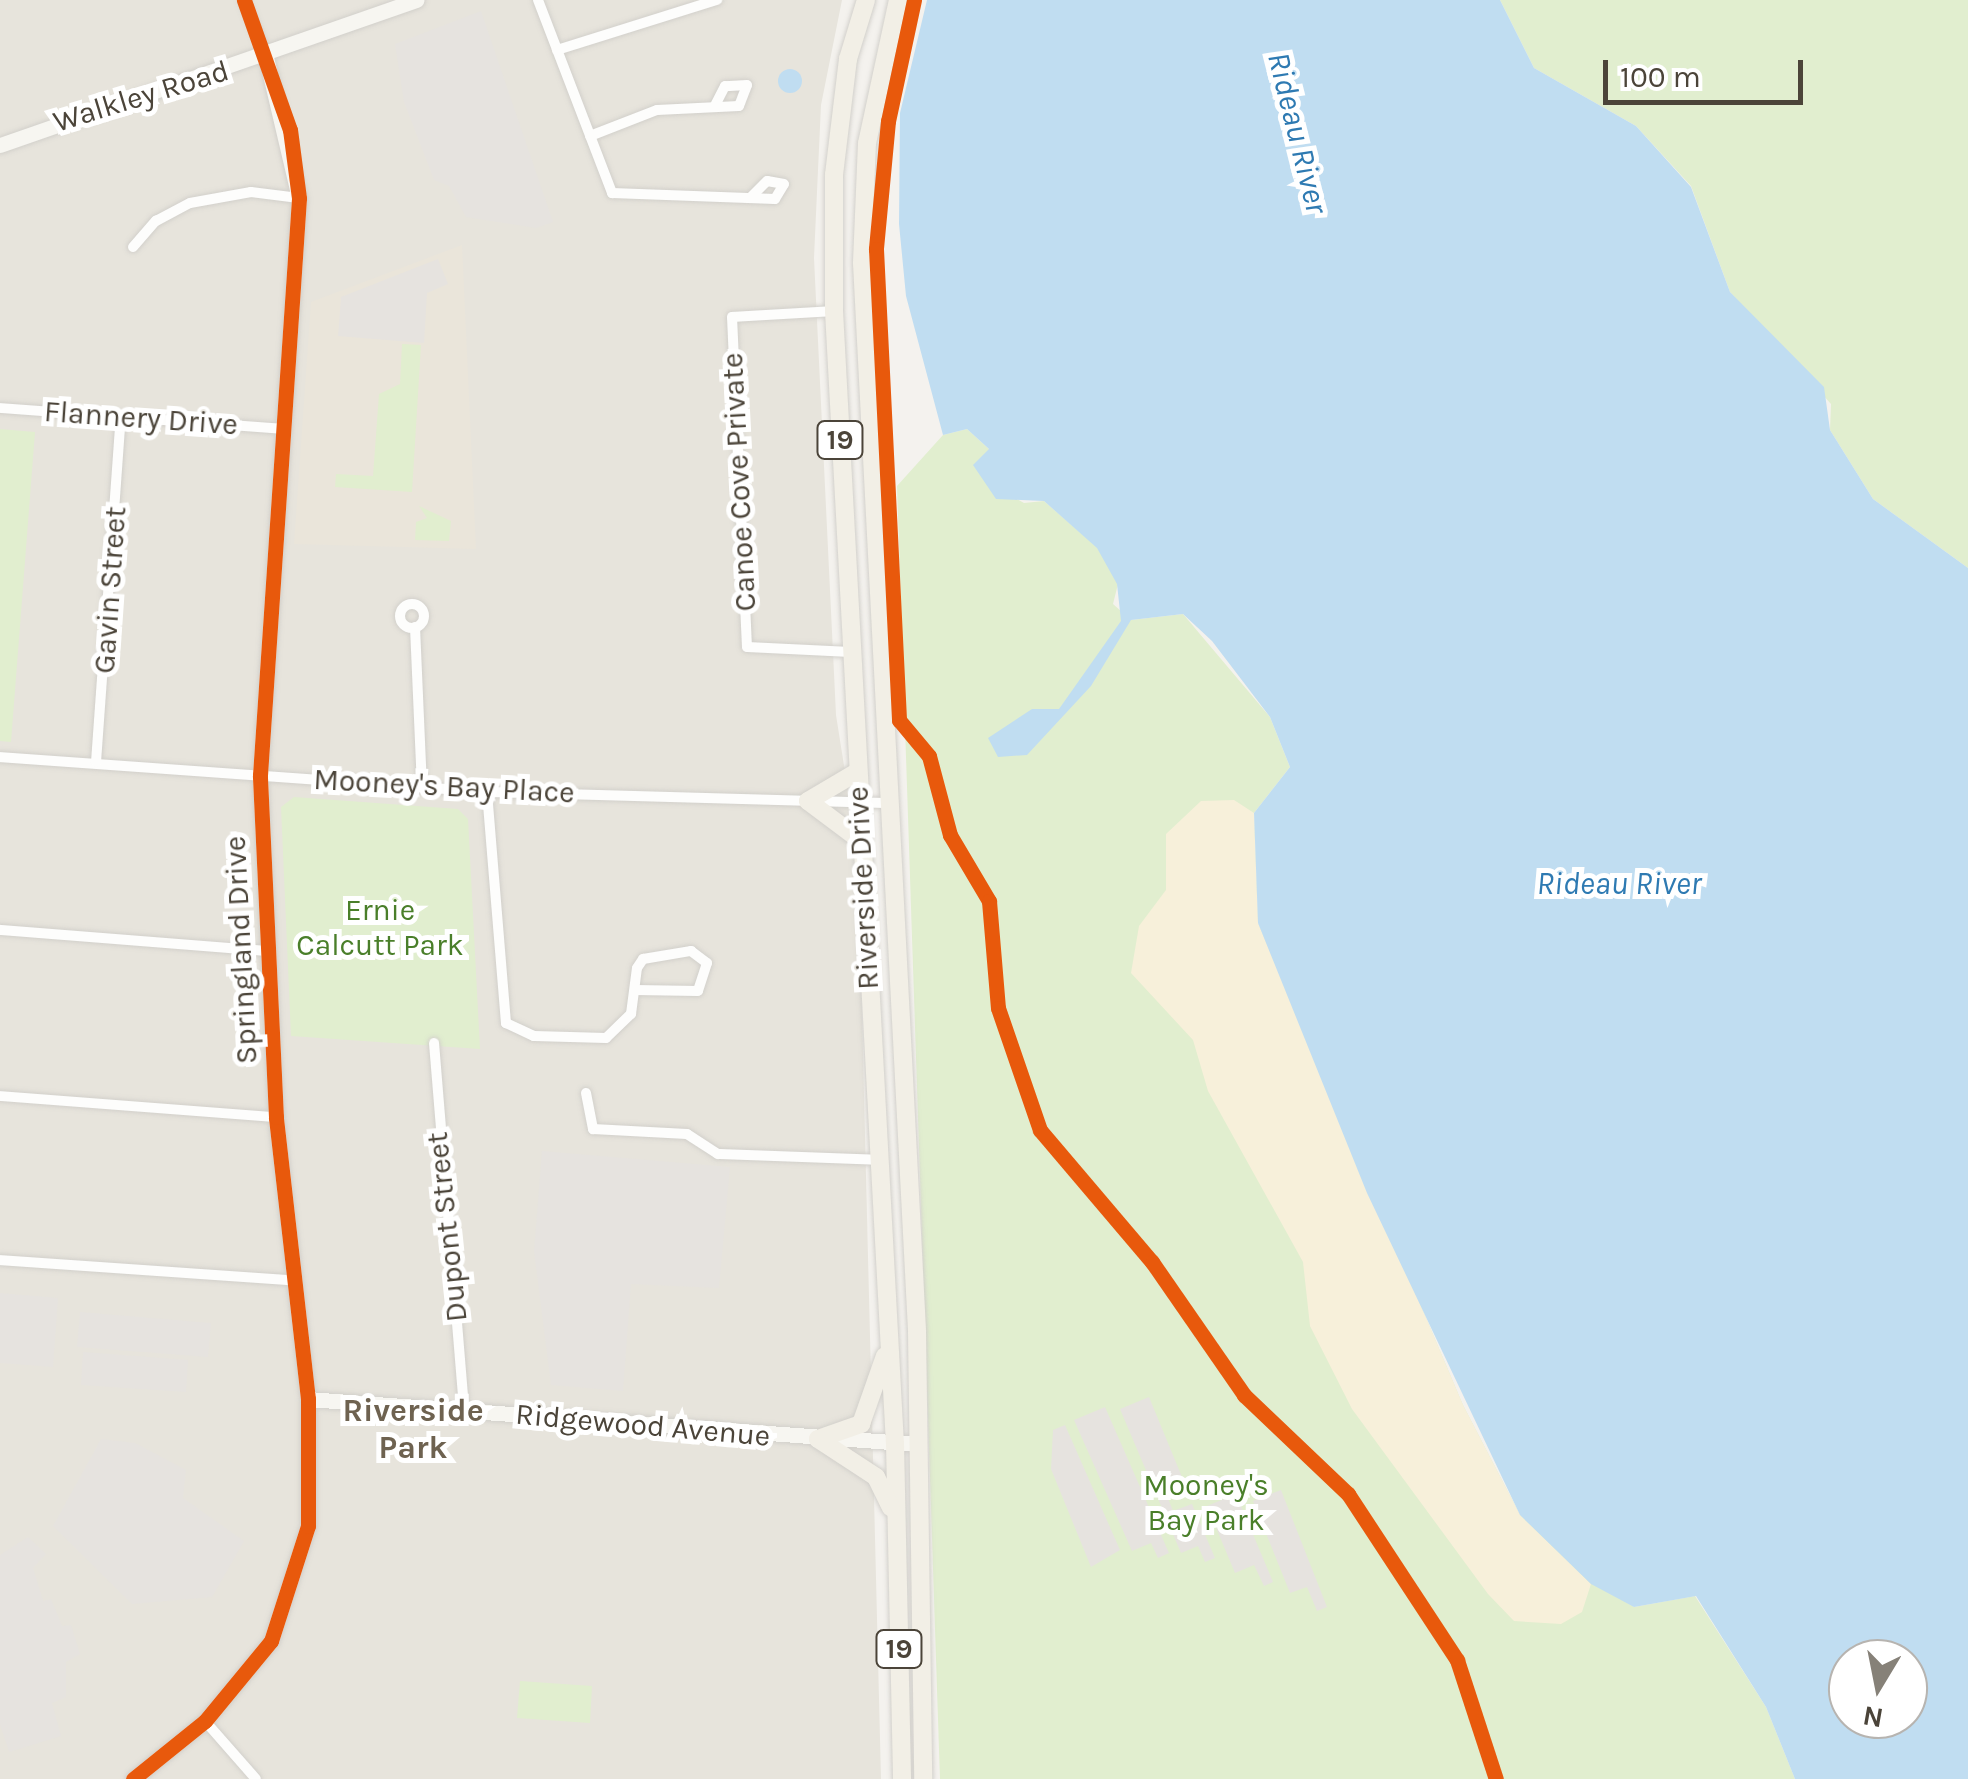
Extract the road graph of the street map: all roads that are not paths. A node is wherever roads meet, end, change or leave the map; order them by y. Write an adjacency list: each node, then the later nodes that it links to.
1 (244, 0): 9 (street)
2 (417, 0): 9 (street, Walkley Road)
3 (538, 0): 8 (street)
4 (717, 0): 8 (street)
5 (854, 0): 10 (main road)
6 (866, 0): 10 (main road, Riverside Drive / 19)
7 (898, 0): 33 (main road, Riverside Drive / 19)
8 (558, 50): 14 (street)
9 (266, 56): 12 (street, Walkley Road); 16 (street, Springland Drive)
10 (848, 59): 19 (main road, Riverside Drive / 19)
11 (715, 106): 14 (street)
12 (34, 130): 13 (street, Walkley Road); 15 (street, Walkley Road)
13 (0, 131)
14 (590, 136): 17 (street)
15 (0, 145)
16 (299, 198): 18 (street); 22 (street, Springland Drive)
17 (750, 198)
18 (133, 248)
19 (834, 311): 24 (main road, Riverside Drive / 19); 24 (street, Canoe Cove Private)
20 (0, 408): 21 (street, Flannery Drive)
21 (121, 417): 22 (street, Flannery Drive); 26 (street, Gavin Street)
22 (283, 429): 28 (street, Springland Drive)
23 (414, 628): 29 (street)
24 (851, 652): 27 (main road, Riverside Drive / 19)
25 (0, 757): 26 (street, Mooney's Bay Place)
26 (96, 762): 28 (street, Mooney's Bay Place)
27 (857, 772): 31 (main road); 32 (main road, Riverside Drive / 19)
28 (260, 775): 29 (street, Mooney's Bay Place); 36 (street, Springland Drive)
29 (422, 787): 30 (street, Mooney's Bay Place)
30 (487, 792): 31 (street, Mooney's Bay Place); 37 (street)
31 (808, 801): 32 (street, Mooney's Bay Place); 34 (main road)
32 (858, 802): 33 (street, Mooney's Bay Place); 34 (main road, Riverside Drive / 19)
33 (889, 803): 50 (main road, Riverside Drive / 19)
34 (860, 840): 42 (main road, Riverside Drive / 19)
35 (0, 930): 36 (street)
36 (268, 951): 41 (street, Springland Drive)
37 (636, 990): 37 (street)
38 (434, 1043): 47 (street, Dupont Street)
39 (586, 1093): 42 (street)
40 (0, 1096): 41 (street)
41 (276, 1117): 44 (street, Springland Drive)
42 (879, 1160): 45 (main road, Riverside Drive / 19)
43 (0, 1260): 44 (street)
44 (289, 1280): 46 (street, Springland Drive)
45 (889, 1341): 48 (main road); 49 (main road, Riverside Drive / 19)
46 (308, 1399): 47 (street, Ridgewood Avenue); 52 (street, Springland Drive)
47 (464, 1411): 48 (street, Ridgewood Avenue)
48 (818, 1439): 49 (street, Ridgewood Avenue); 51 (main road)
49 (895, 1443): 50 (street, Ridgewood Avenue); 51 (main road, Riverside Drive / 19)
50 (918, 1444): 56 (main road, Riverside Drive / 19)
51 (895, 1518): 55 (main road, Riverside Drive / 19)
52 (205, 1721): 53 (street, Springland Drive); 54 (street)
53 (133, 1779)
54 (256, 1779)
55 (902, 1779)
56 (923, 1779)

